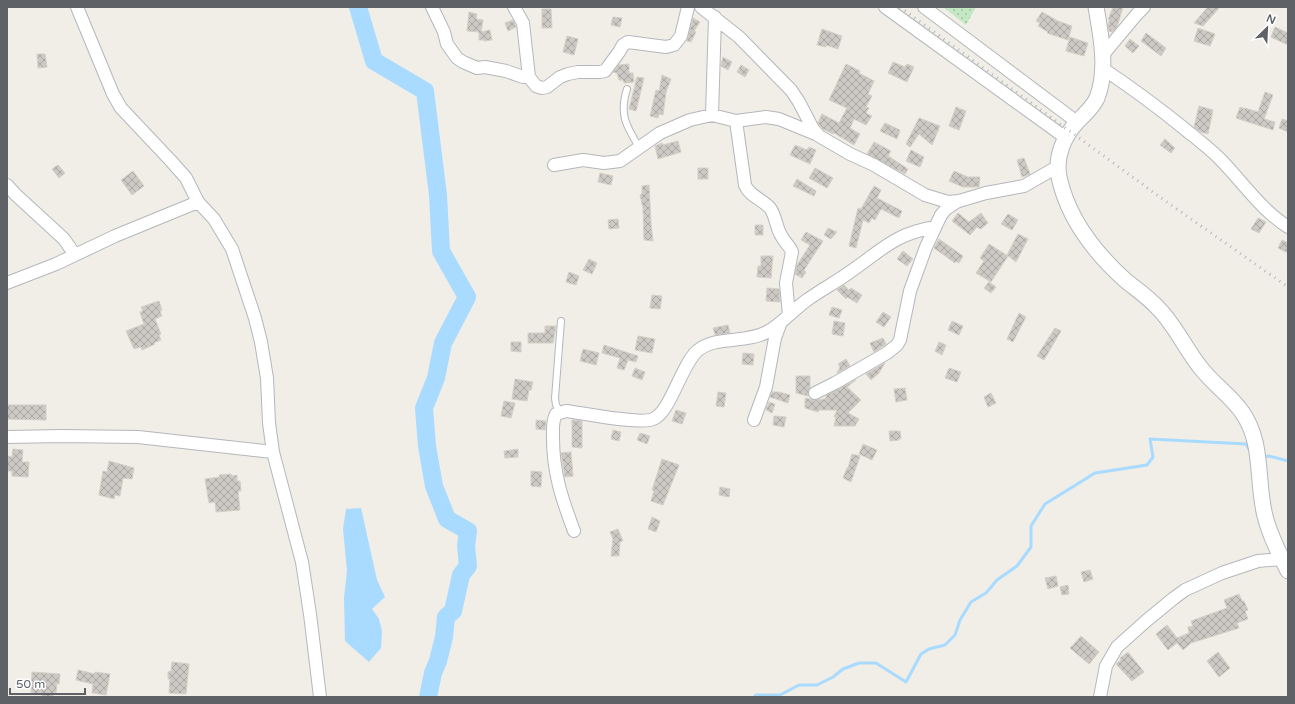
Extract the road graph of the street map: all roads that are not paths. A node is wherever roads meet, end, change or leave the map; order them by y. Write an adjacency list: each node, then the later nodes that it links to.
1 (77, 7): 24 (street)
2 (432, 7): 12 (street)
3 (514, 7): 12 (street)
4 (688, 7): 12 (street)
5 (700, 7): 10 (street)
6 (885, 7): 18 (street)
7 (924, 7): 16 (street)
8 (1096, 7): 11 (street)
9 (1144, 7): 11 (street)
10 (715, 17): 14 (street); 17 (street)
11 (1102, 62): 16 (street); 26 (street)
12 (529, 77)
13 (626, 89): 19 (lane)
14 (712, 115): 15 (street); 19 (street)
15 (736, 121): 17 (street); 29 (street)
16 (1077, 122): 18 (street)
17 (819, 136): 23 (street)
18 (1066, 138): 21 (street)
19 (639, 147): 20 (street)
20 (554, 165)
21 (1057, 167): 23 (street); 37 (street)
22 (7, 185): 27 (street)
23 (960, 201): 25 (street)
24 (198, 202): 27 (street); 35 (street)
25 (934, 227): 29 (street); 31 (street)
26 (1288, 227)
27 (75, 255): 28 (street)
28 (7, 283)
29 (785, 318): 32 (street); 33 (street)
30 (561, 321): 32 (lane)
31 (815, 392)
32 (560, 412): 36 (street)
33 (754, 420)
34 (7, 437): 35 (street)
35 (273, 452): 38 (street)
36 (574, 531)
37 (1285, 565): 39 (street)
38 (320, 697)
39 (1100, 697)

